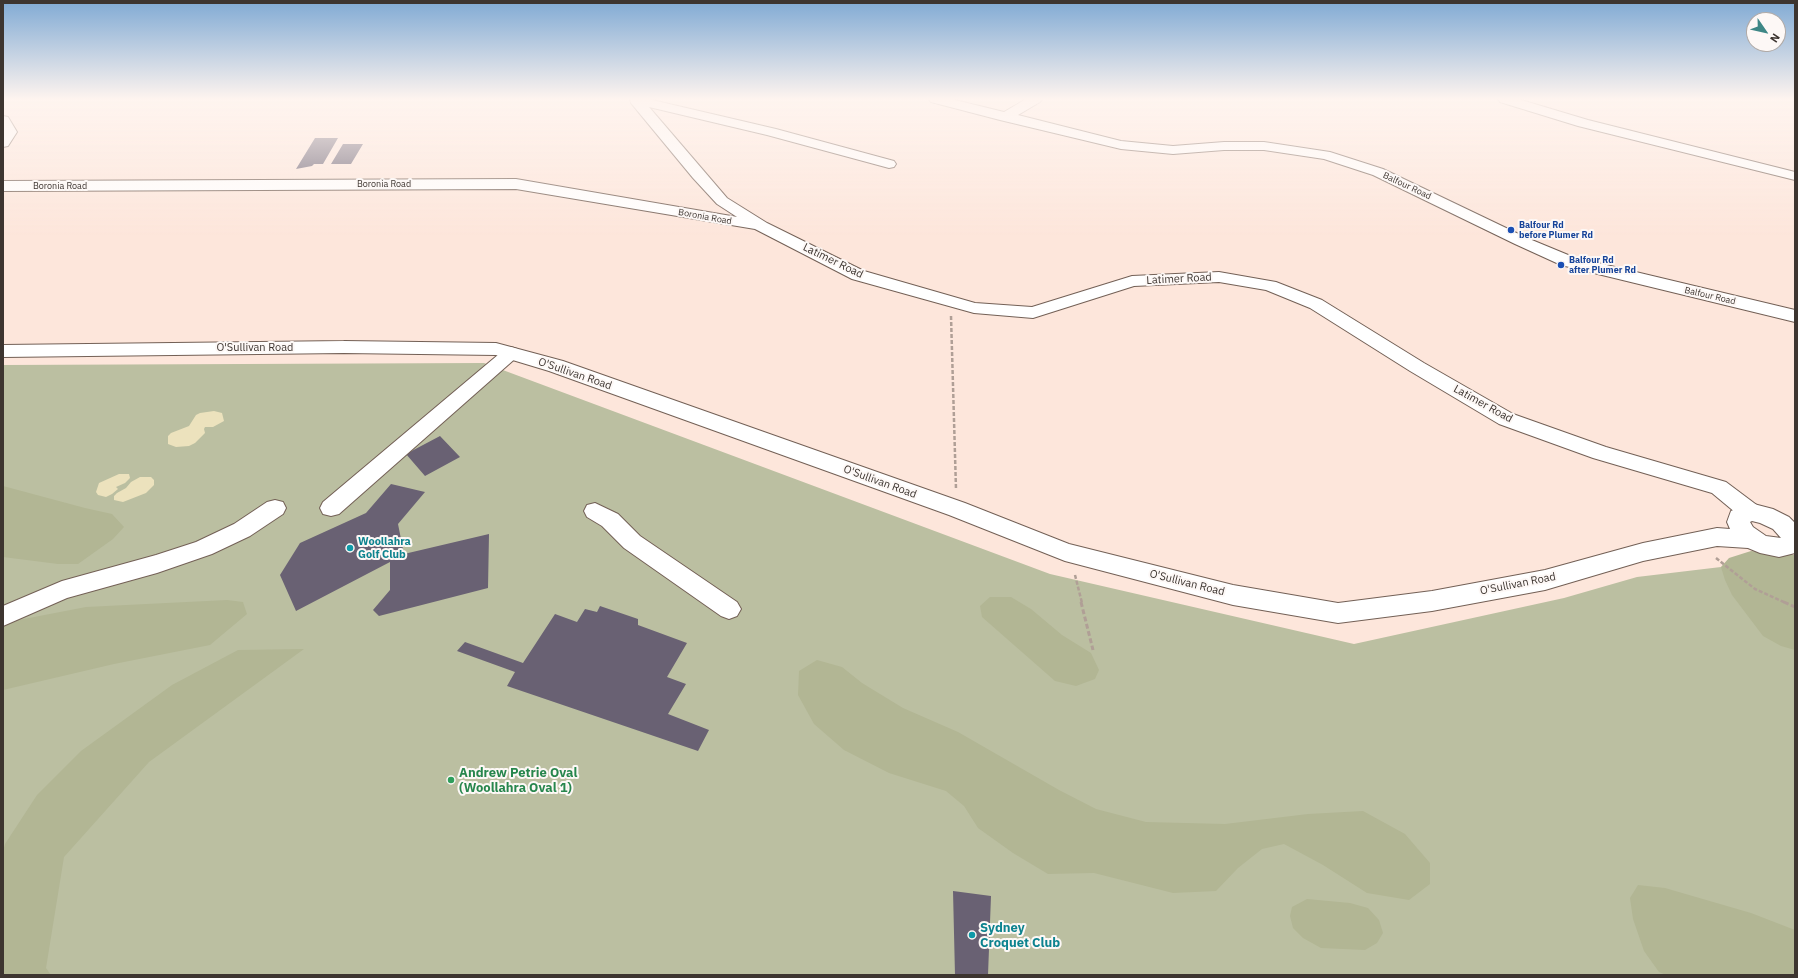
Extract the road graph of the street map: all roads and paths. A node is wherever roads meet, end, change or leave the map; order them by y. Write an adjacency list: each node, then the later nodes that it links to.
1 (672, 145): 8 (street, Latimer Road)
2 (818, 145): 5 (street)
3 (1120, 145): 10 (street, Balfour Road)
4 (1670, 145): 6 (street)
5 (889, 164)
6 (1795, 176)
7 (3, 186): 8 (street, Boronia Road)
8 (761, 226): 9 (street, Latimer Road)
9 (951, 302): 15 (path); 17 (street, Latimer Road)
10 (1795, 316)
11 (3, 351): 12 (main road, O'Sullivan Road)
12 (511, 353): 14 (street); 15 (main road, O'Sullivan Road)
13 (274, 508): 24 (street)
14 (331, 508)
15 (957, 509): 21 (main road, O'Sullivan Road)
16 (595, 511): 23 (street)
17 (1750, 512): 18 (main road); 19 (main road)
18 (1793, 534): 19 (main road)
19 (1752, 539): 20 (main road, O'Sullivan Road)
20 (1697, 542): 21 (main road, O'Sullivan Road); 22 (path)
21 (1070, 553): 25 (path)
22 (1795, 606)
23 (729, 609)
24 (3, 616)
25 (1093, 650)

